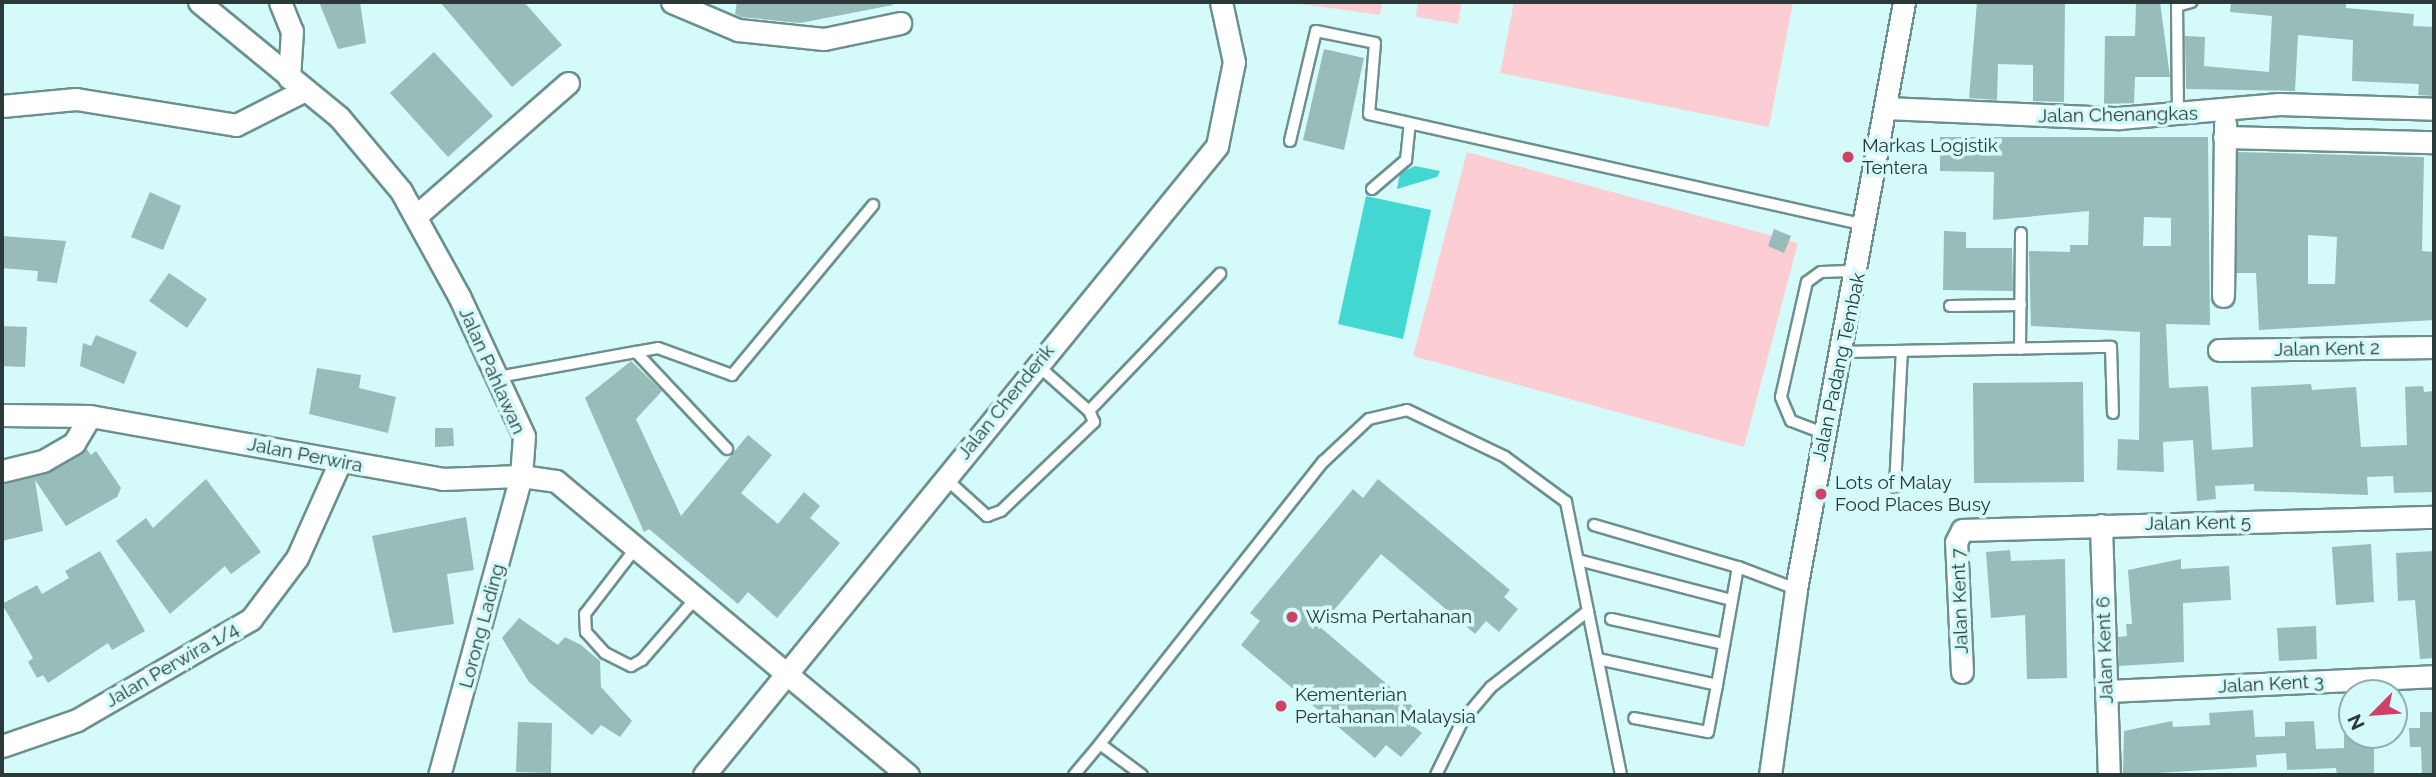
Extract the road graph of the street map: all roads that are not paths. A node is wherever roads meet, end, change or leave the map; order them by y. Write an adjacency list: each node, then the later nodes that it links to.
1 (200, 2): 9 (street, Jalan Pahlawan)
2 (280, 2): 9 (street)
3 (672, 2): 7 (street)
4 (1222, 2): 35 (street, Jalan Chenderik)
5 (1904, 2): 11 (street, Jalan Padang Tembak)
6 (2191, 2): 14 (lane)
7 (900, 23)
8 (568, 83): 21 (street)
9 (296, 84): 10 (street); 21 (street, Jalan Pahlawan)
10 (2, 106)
11 (1886, 108): 14 (street, Jalan Chenangkas); 22 (street, Jalan Padang Tembak)
12 (2434, 109): 13 (street, Jalan Chenangkas)
13 (2225, 110): 14 (street, Jalan Chenangkas); 16 (street)
14 (2178, 116)
15 (1410, 124): 17 (lane); 19 (lane); 22 (lane)
16 (2224, 138): 18 (street); 26 (street)
17 (1290, 141)
18 (2434, 142)
19 (1372, 189)
20 (873, 205): 33 (lane)
21 (416, 216): 36 (street, Jalan Pahlawan)
22 (1868, 225): 24 (street, Jalan Padang Tembak)
23 (2021, 233): 27 (lane)
24 (1859, 271): 34 (street, Jalan Padang Tembak); 41 (lane)
25 (1220, 274): 37 (lane)
26 (2223, 296)
27 (2021, 305): 28 (lane); 30 (lane)
28 (1950, 306)
29 (2434, 347): 31 (street, Jalan Kent 2)
30 (2020, 349): 32 (lane); 38 (lane)
31 (2219, 350)
32 (1902, 351): 34 (lane); 47 (lane)
33 (636, 352): 36 (lane); 42 (lane)
34 (1842, 352): 41 (street, Jalan Padang Tembak)
35 (1036, 364): 37 (lane); 46 (street, Jalan Chenderik)
36 (498, 377): 45 (street, Jalan Pahlawan)
37 (1089, 411): 46 (lane)
38 (2113, 413)
39 (2, 415): 40 (street, Jalan Perwira)
40 (90, 416): 43 (street, Jalan Perwira); 44 (street)
41 (1824, 433): 55 (street, Jalan Padang Tembak)
42 (727, 449)
43 (340, 462): 45 (street, Jalan Perwira); 69 (street, Jalan Perwira 1/4)
44 (2, 471)
45 (521, 477): 52 (street); 71 (street, Lorong Lading)
46 (945, 478): 64 (street, Jalan Chenderik)
47 (1895, 487)
48 (2434, 517): 50 (street, Jalan Kent 5)
49 (1594, 525): 54 (lane)
50 (2101, 525): 51 (street, Jalan Kent 5); 66 (street, Jalan Kent 6)
51 (1962, 530): 62 (street, Jalan Kent 7)
52 (635, 549): 56 (street); 56 (lane)
53 (1578, 560): 57 (lane); 58 (lane); 68 (lane)
54 (1738, 567): 55 (lane); 57 (lane)
55 (1796, 589): 78 (street, Jalan Padang Tembak)
56 (695, 599): 64 (street)
57 (1732, 600): 60 (lane)
58 (1588, 611): 61 (lane); 76 (lane)
59 (1611, 619): 60 (lane)
60 (1724, 644): 65 (lane)
61 (1598, 659): 65 (lane); 77 (lane)
62 (1962, 672)
63 (2434, 676): 66 (street, Jalan Kent 3)
64 (787, 678): 70 (street); 72 (street, Jalan Chenderik)
65 (1717, 685): 67 (lane)
66 (2107, 691): 79 (street, Jalan Kent 6)
67 (1634, 718)
68 (1100, 744): 74 (lane); 75 (lane)
69 (2, 746)
70 (887, 766): 73 (street)
71 (439, 775)
72 (704, 775)
73 (908, 775)
74 (1074, 775)
75 (1142, 775)
76 (1436, 775)
77 (1621, 775)
78 (1770, 775)
79 (2109, 775)

